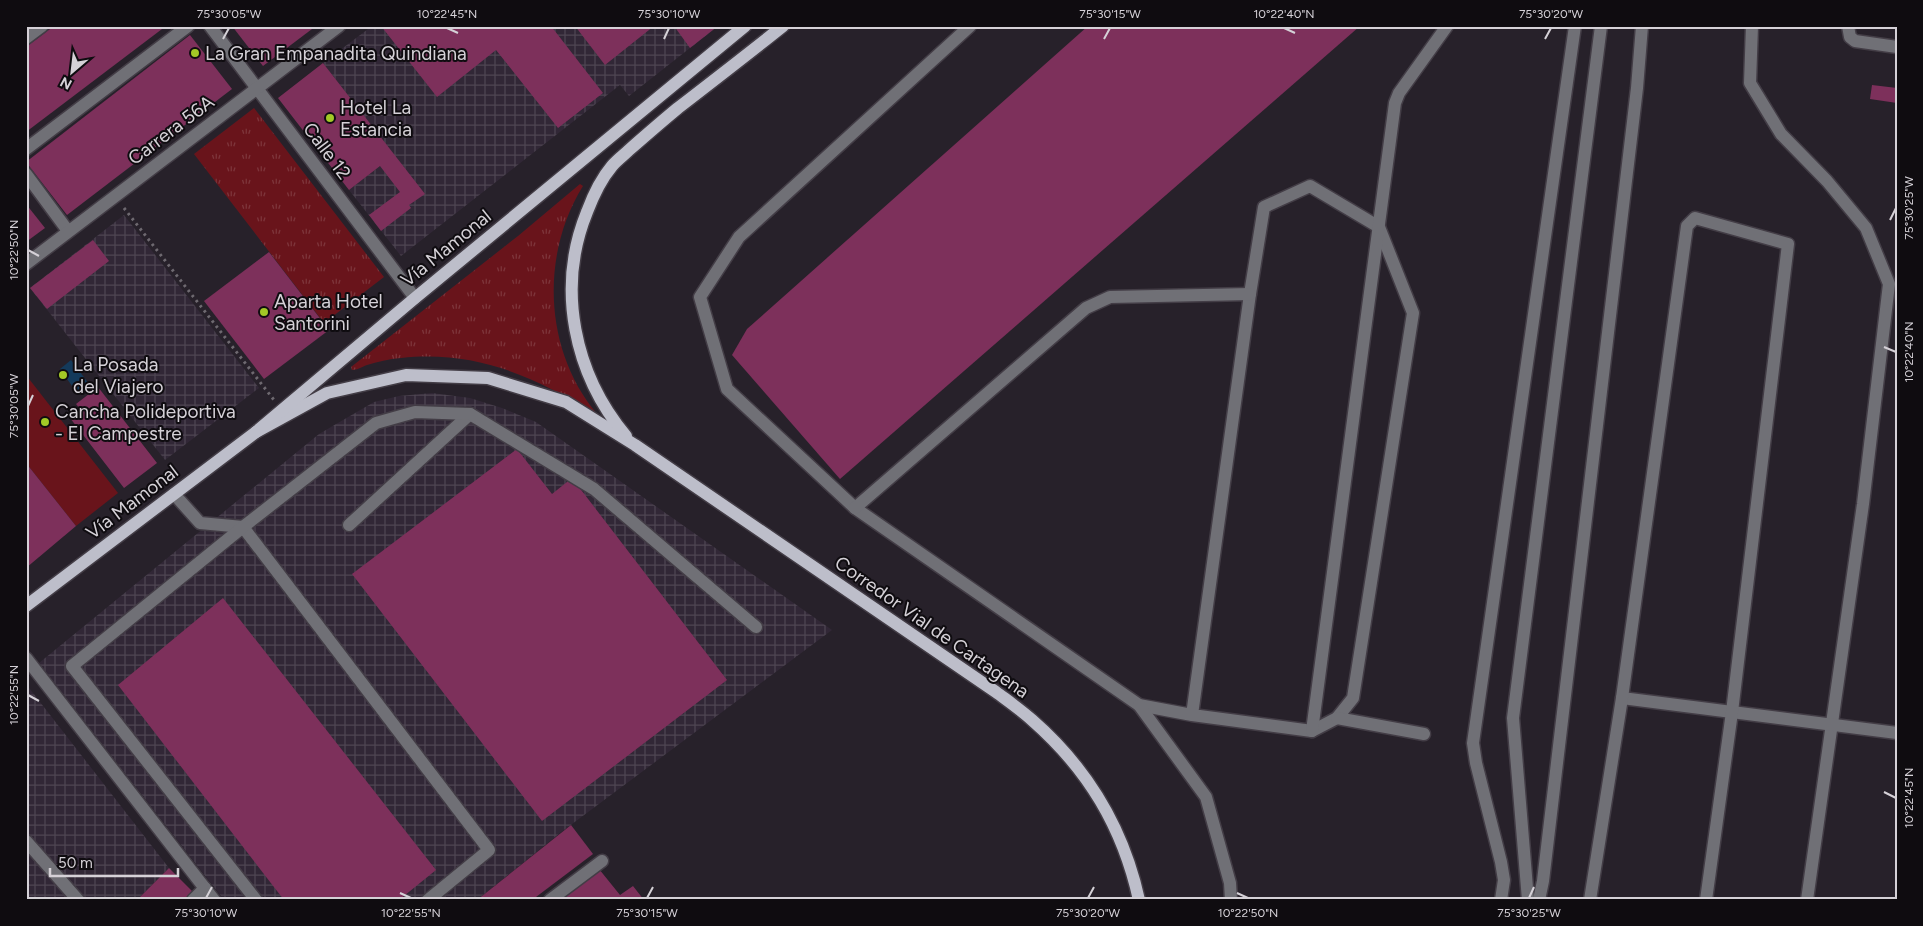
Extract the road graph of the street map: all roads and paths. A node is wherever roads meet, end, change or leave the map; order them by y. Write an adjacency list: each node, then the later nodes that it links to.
1 (42, 26): 14 (street)
2 (188, 26): 17 (street)
3 (210, 26): 16 (street, Calle 12)
4 (339, 26): 16 (street, Carrera 56A)
5 (745, 26): 25 (main road, Vía Mamonal)
6 (783, 26): 29 (main road, Corredor Vial de Cartagena)
7 (970, 26): 31 (street)
8 (1447, 26): 20 (street)
9 (1575, 26): 57 (street)
10 (1601, 26): 58 (street)
11 (1642, 26): 59 (street)
12 (1752, 26): 23 (street)
13 (1848, 26): 15 (street)
14 (26, 38)
15 (1897, 47)
16 (257, 88): 19 (street, Carrera 56A); 25 (street, Calle 12)
17 (26, 149)
18 (26, 174): 21 (street)
19 (114, 195): 21 (street, Carrera 56A); 26 (path)
20 (1379, 227): 24 (street); 41 (street); 43 (street)
21 (68, 231): 22 (street, Carrera 56A)
22 (26, 264)
23 (1893, 285): 42 (street)
24 (1250, 294): 31 (street); 40 (street)
25 (415, 298): 26 (main road, Vía Mamonal)
26 (282, 410): 28 (main road, Vía Mamonal)
27 (470, 414): 32 (street); 33 (street); 35 (street)
28 (256, 432): 29 (main road, Corredor Vial de Cartagena); 30 (main road, Vía Mamonal)
29 (635, 445): 55 (main road, Corredor Vial de Cartagena)
30 (174, 494): 33 (street); 34 (main road, Vía Mamonal)
31 (855, 508): 38 (street)
32 (349, 525)
33 (243, 527): 52 (street); 53 (street)
34 (26, 606)
35 (756, 627)
36 (26, 658): 48 (street)
37 (1622, 698): 39 (street); 39 (street); 60 (street)
38 (1139, 705): 40 (street); 56 (street)
39 (1732, 712): 42 (street); 61 (street)
40 (1192, 715): 43 (street)
41 (1337, 718): 43 (street); 45 (street)
42 (1831, 724): 44 (street); 62 (street)
43 (1312, 731)
44 (1897, 733)
45 (1424, 734)
46 (26, 841): 49 (street)
47 (602, 861): 54 (street)
48 (205, 888): 50 (street); 51 (street)
49 (78, 900)
50 (194, 900)
51 (214, 900)
52 (256, 900)
53 (428, 900)
54 (550, 900)
55 (1139, 900)
56 (1231, 900)
57 (1501, 900)
58 (1528, 900)
59 (1539, 900)
60 (1590, 900)
61 (1706, 900)
62 (1807, 900)

